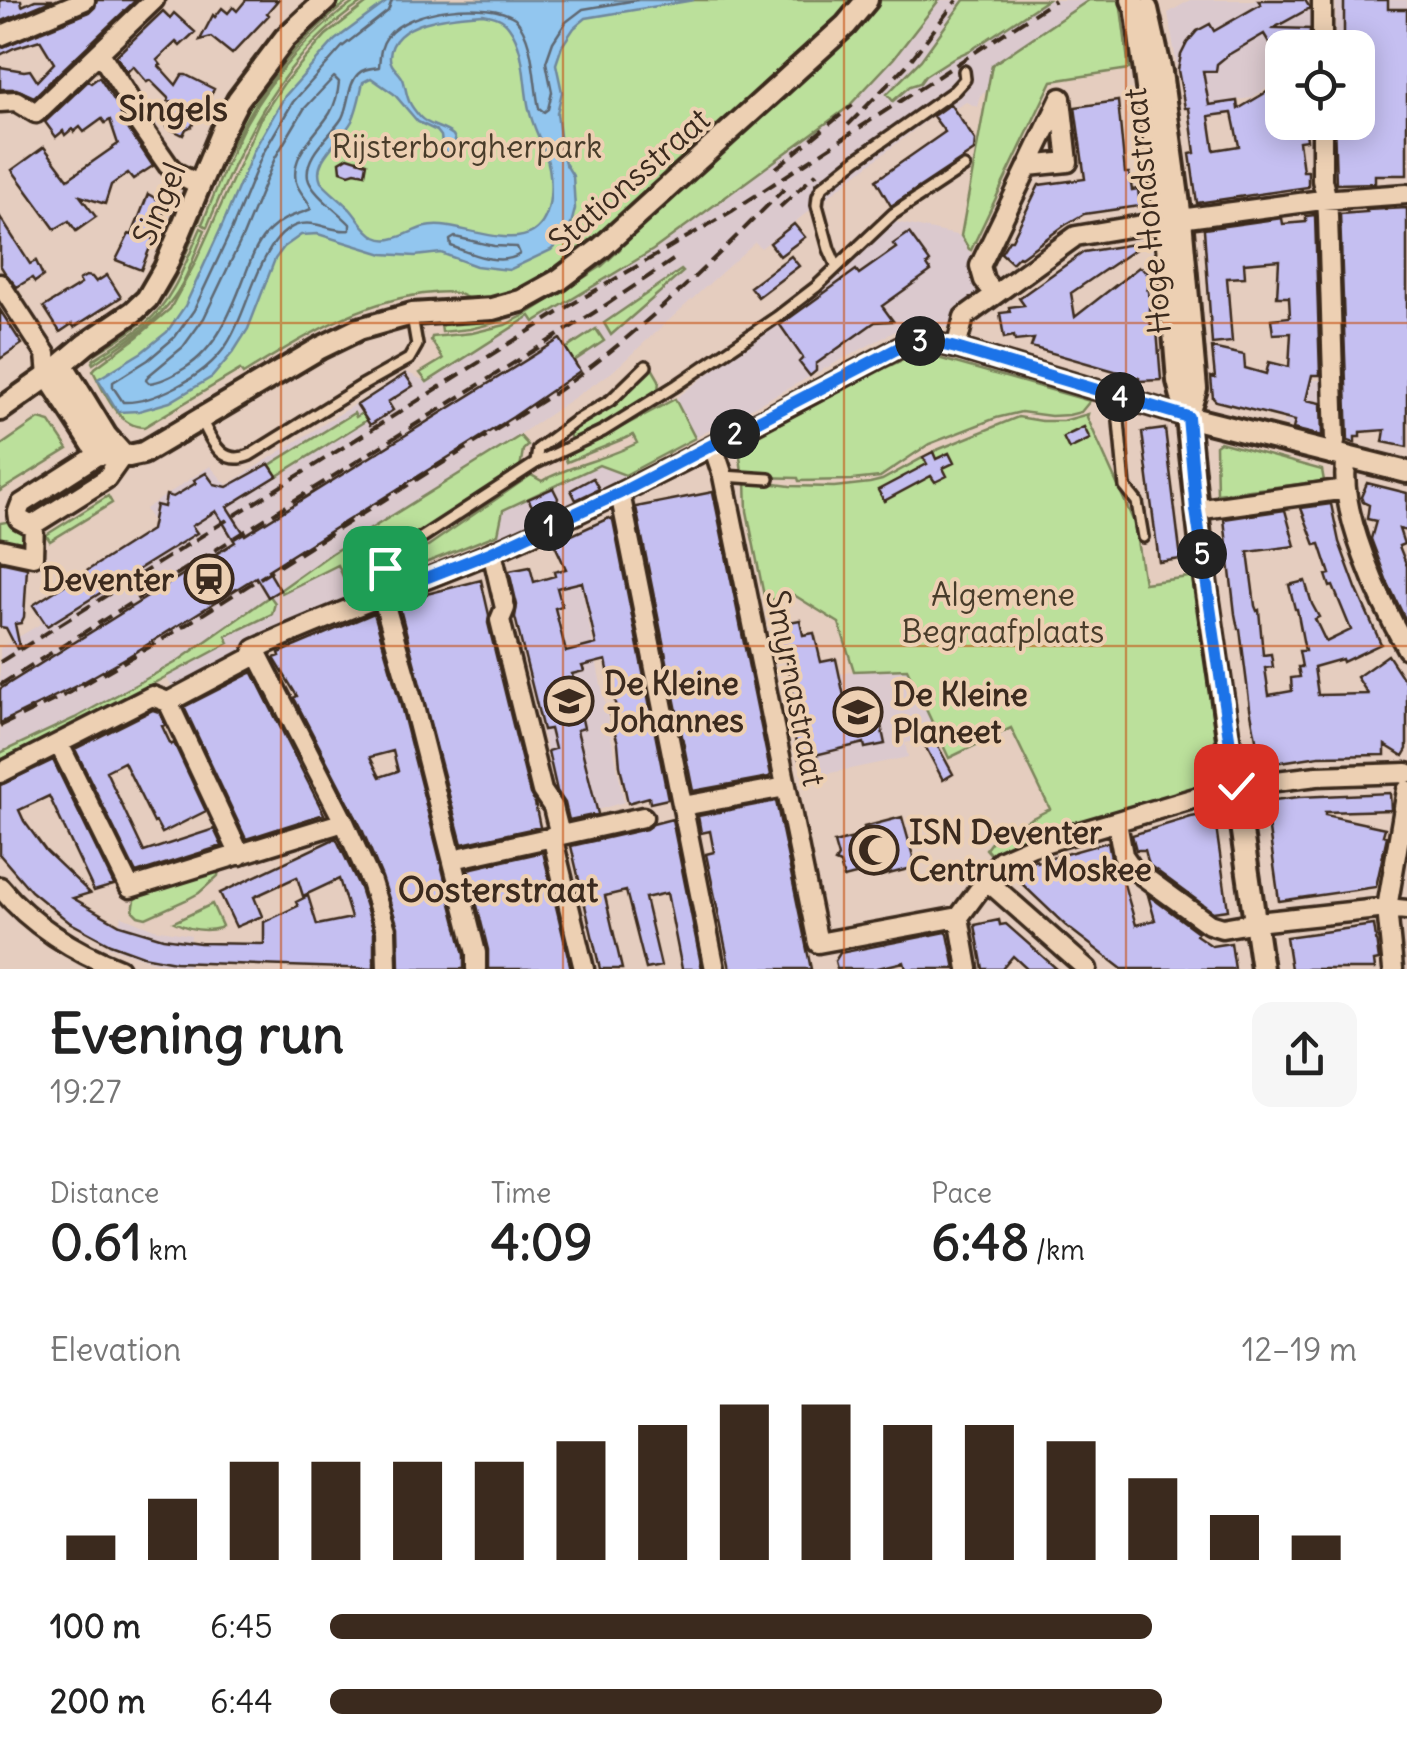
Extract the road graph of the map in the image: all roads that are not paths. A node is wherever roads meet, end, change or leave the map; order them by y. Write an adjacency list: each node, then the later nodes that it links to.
1 (85, 0): 8 (street)
2 (154, 0): 9 (street)
3 (326, 0): 15 (street, Singel)
4 (867, 0): 22 (street, Stationsstraat)
5 (1322, 0): 7 (street)
6 (1141, 2): 18 (street, Hoge Hondstraat)
7 (1322, 30)
8 (0, 36)
9 (100, 53): 11 (street); 15 (street)
10 (964, 71): 19 (lane)
11 (0, 102)
12 (1322, 140): 17 (street)
13 (1028, 166): 21 (street)
14 (964, 167): 19 (lane)
15 (200, 184): 24 (street, Singel)
16 (1407, 194): 17 (street)
17 (1327, 200): 18 (street); 34 (street)
18 (1173, 220): 21 (street); 29 (street, Hoge Hondstraat)
19 (837, 267): 35 (lane)
20 (0, 284): 24 (street)
21 (995, 294): 23 (street)
22 (412, 314): 30 (street, Stationsstraat); 30 (lane)
23 (956, 348): 27 (street); 31 (street)
24 (51, 365): 26 (street, Singel); 28 (street, Singel); 32 (street); 33 (street)
25 (646, 366): 35 (lane)
26 (0, 394)
27 (1122, 398): 29 (street); 43 (lane)
28 (0, 410)
29 (1188, 417): 34 (street); 41 (street, Hoge Hondstraat)
30 (201, 420): 33 (street, Stationsstraat)
31 (713, 446): 37 (street, Smyrnastraat); 40 (street)
32 (98, 454): 33 (street, Stationsstraat); 42 (street)
33 (123, 455): 42 (street)
34 (1340, 457): 36 (street); 39 (street)
35 (536, 463): 46 (lane)
36 (1407, 472)
37 (723, 476): 38 (lane); 54 (street, Smyrnastraat)
38 (770, 479)
39 (1346, 489): 41 (street); 48 (street)
40 (620, 493): 45 (street); 56 (street)
41 (1196, 510): 53 (street, Hoge Hondstraat)
42 (34, 524): 44 (street)
43 (1143, 537)
44 (0, 548)
45 (492, 552): 46 (street); 60 (street)
46 (382, 595): 47 (street); 62 (street)
47 (255, 649): 49 (street); 58 (street)
48 (1407, 650)
49 (168, 702): 50 (street); 61 (street)
50 (59, 744): 51 (street); 61 (street)
51 (0, 773)
52 (1407, 774): 53 (street)
53 (1236, 786): 59 (street); 68 (street, Hoge Hondstraat)
54 (786, 787): 56 (street); 67 (street, Smyrnastraat)
55 (1407, 790): 65 (street)
56 (683, 806): 73 (street)
57 (643, 817): 60 (street)
58 (344, 822): 61 (street); 70 (street)
59 (1116, 823): 63 (street); 68 (street)
60 (556, 836): 62 (street); 72 (street)
61 (240, 856)
62 (452, 859): 71 (street)
63 (985, 879): 67 (street); 75 (street)
64 (0, 887): 69 (street)
65 (1387, 908): 66 (street); 68 (street); 77 (street)
66 (1407, 910)
67 (959, 916): 74 (street)
68 (1257, 922): 76 (street, Hoge Hondstraat)
69 (118, 969)
70 (387, 969)
71 (476, 969)
72 (584, 969)
73 (715, 969)
74 (968, 969)
75 (1088, 969)
76 (1262, 969)
77 (1392, 969)

